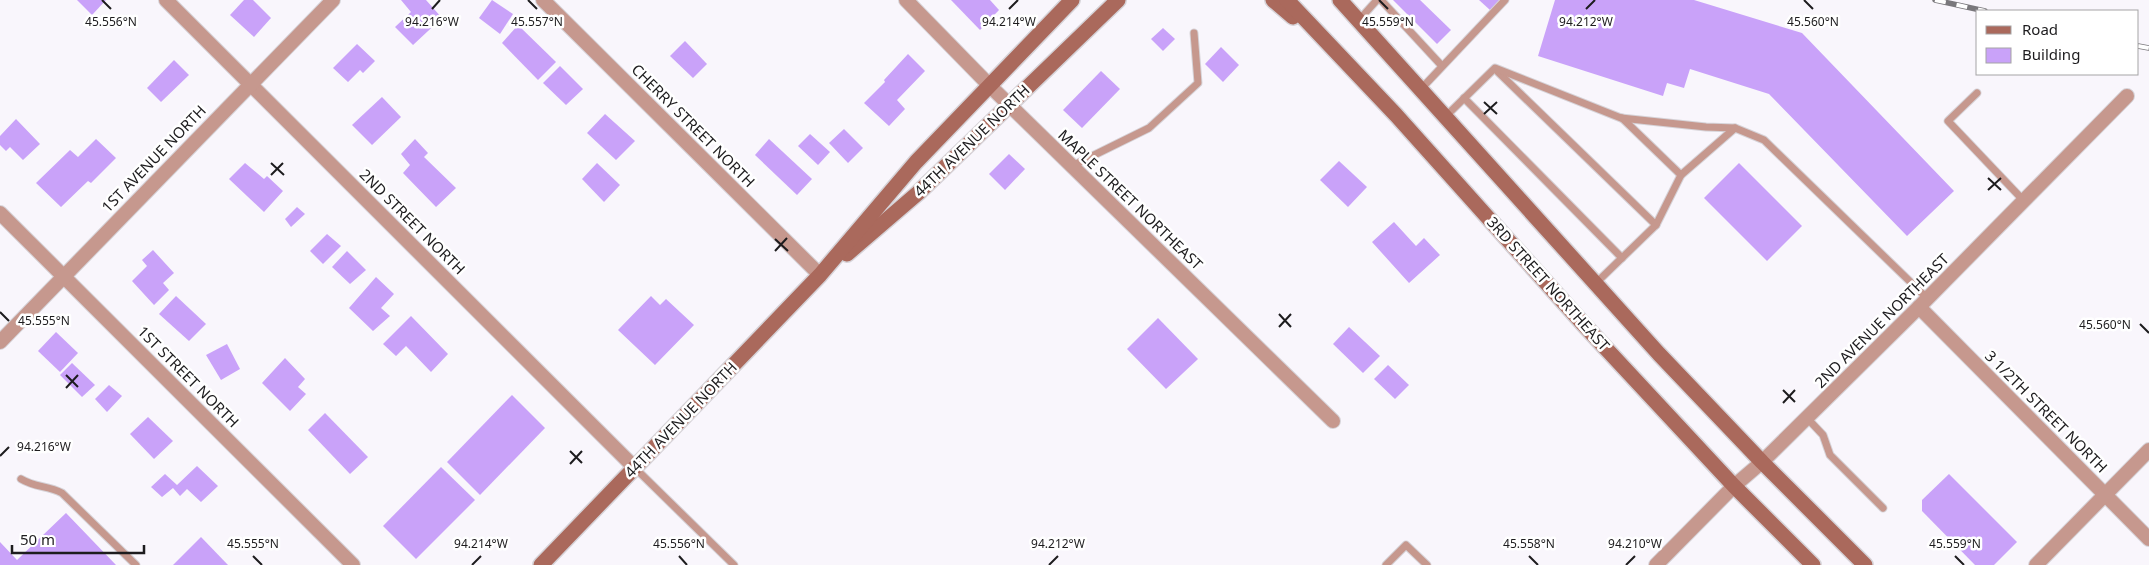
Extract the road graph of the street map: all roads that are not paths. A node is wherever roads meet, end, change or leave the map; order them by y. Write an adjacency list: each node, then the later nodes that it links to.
1 (166, 0): 19 (street, 2ND STREET NORTH)
2 (333, 0): 19 (street, 1ST AVENUE NORTH)
3 (543, 0): 37 (street, CHERRY STREET NORTH)
4 (906, 0): 20 (street, MAPLE STREET NORTHEAST)
5 (1072, 0): 20 (main road, 44TH AVENUE NORTH)
6 (1118, 0): 16 (main road, 44TH AVENUE NORTH)
7 (1127, 0): 16 (main road)
8 (1273, 0): 25 (main road)
9 (1287, 0): 25 (main road, 3RD STREET NORTHEAST)
10 (1342, 0): 14 (main road)
11 (1377, 0): 14 (lane)
12 (1382, 0): 17 (lane)
13 (1505, 0): 17 (lane)
14 (1359, 20): 21 (main road)
15 (1194, 33): 30 (lane)
16 (1052, 65): 26 (main road, 44TH AVENUE NORTH)
17 (1442, 66): 21 (lane)
18 (1495, 68): 24 (lane); 28 (lane); 34 (lane)
19 (251, 83): 36 (street, 1ST AVENUE NORTH); 45 (street, 2ND STREET NORTH)
20 (990, 86): 26 (street, MAPLE STREET NORTHEAST); 37 (main road, 44TH AVENUE NORTH)
21 (1421, 89): 27 (main road)
22 (1977, 93): 32 (lane)
23 (2127, 96): 32 (street, 2ND AVENUE NORTHEAST)
24 (1464, 98): 27 (lane); 35 (lane)
25 (1381, 99): 47 (main road, 3RD STREET NORTHEAST)
26 (1010, 105): 30 (street, MAPLE STREET NORTHEAST); 37 (main road, 44TH AVENUE NORTH)
27 (1445, 117): 38 (main road)
28 (1621, 118): 29 (lane); 31 (lane)
29 (1735, 128): 31 (lane); 39 (lane)
30 (1072, 166): 42 (street, MAPLE STREET NORTHEAST)
31 (1681, 175): 34 (lane)
32 (2024, 201): 39 (street, 2ND AVENUE NORTHEAST)
33 (0, 212): 36 (street, 1ST STREET NORTH)
34 (1656, 225): 35 (lane)
35 (1622, 258): 38 (lane)
36 (64, 275): 40 (street, 1ST AVENUE NORTH); 52 (street, 1ST STREET NORTH)
37 (820, 275): 45 (main road, 44TH AVENUE NORTH)
38 (1595, 284): 44 (main road)
39 (1923, 303): 41 (street, 2ND AVENUE NORTHEAST); 48 (street, 3 1/2TH STREET NORTH)
40 (0, 342)
41 (1807, 418): 44 (street, 2ND AVENUE NORTHEAST); 49 (lane)
42 (1333, 421)
43 (2149, 450): 48 (street)
44 (1762, 462): 47 (street, 2ND AVENUE NORTHEAST); 59 (main road)
45 (635, 468): 53 (main road, 44TH AVENUE NORTH); 54 (lane)
46 (21, 480): 51 (lane)
47 (1734, 486): 57 (street, 2ND AVENUE NORTHEAST); 58 (main road, 3RD STREET NORTHEAST)
48 (2104, 494): 50 (street, 3 1/2TH STREET NORTH); 60 (street)
49 (1883, 508)
50 (2149, 539)
51 (136, 565)
52 (353, 565)
53 (541, 565)
54 (734, 565)
55 (1386, 565): 56 (lane)
56 (1427, 565)
57 (1656, 565)
58 (1813, 565)
59 (1865, 565)
60 (2036, 565)

